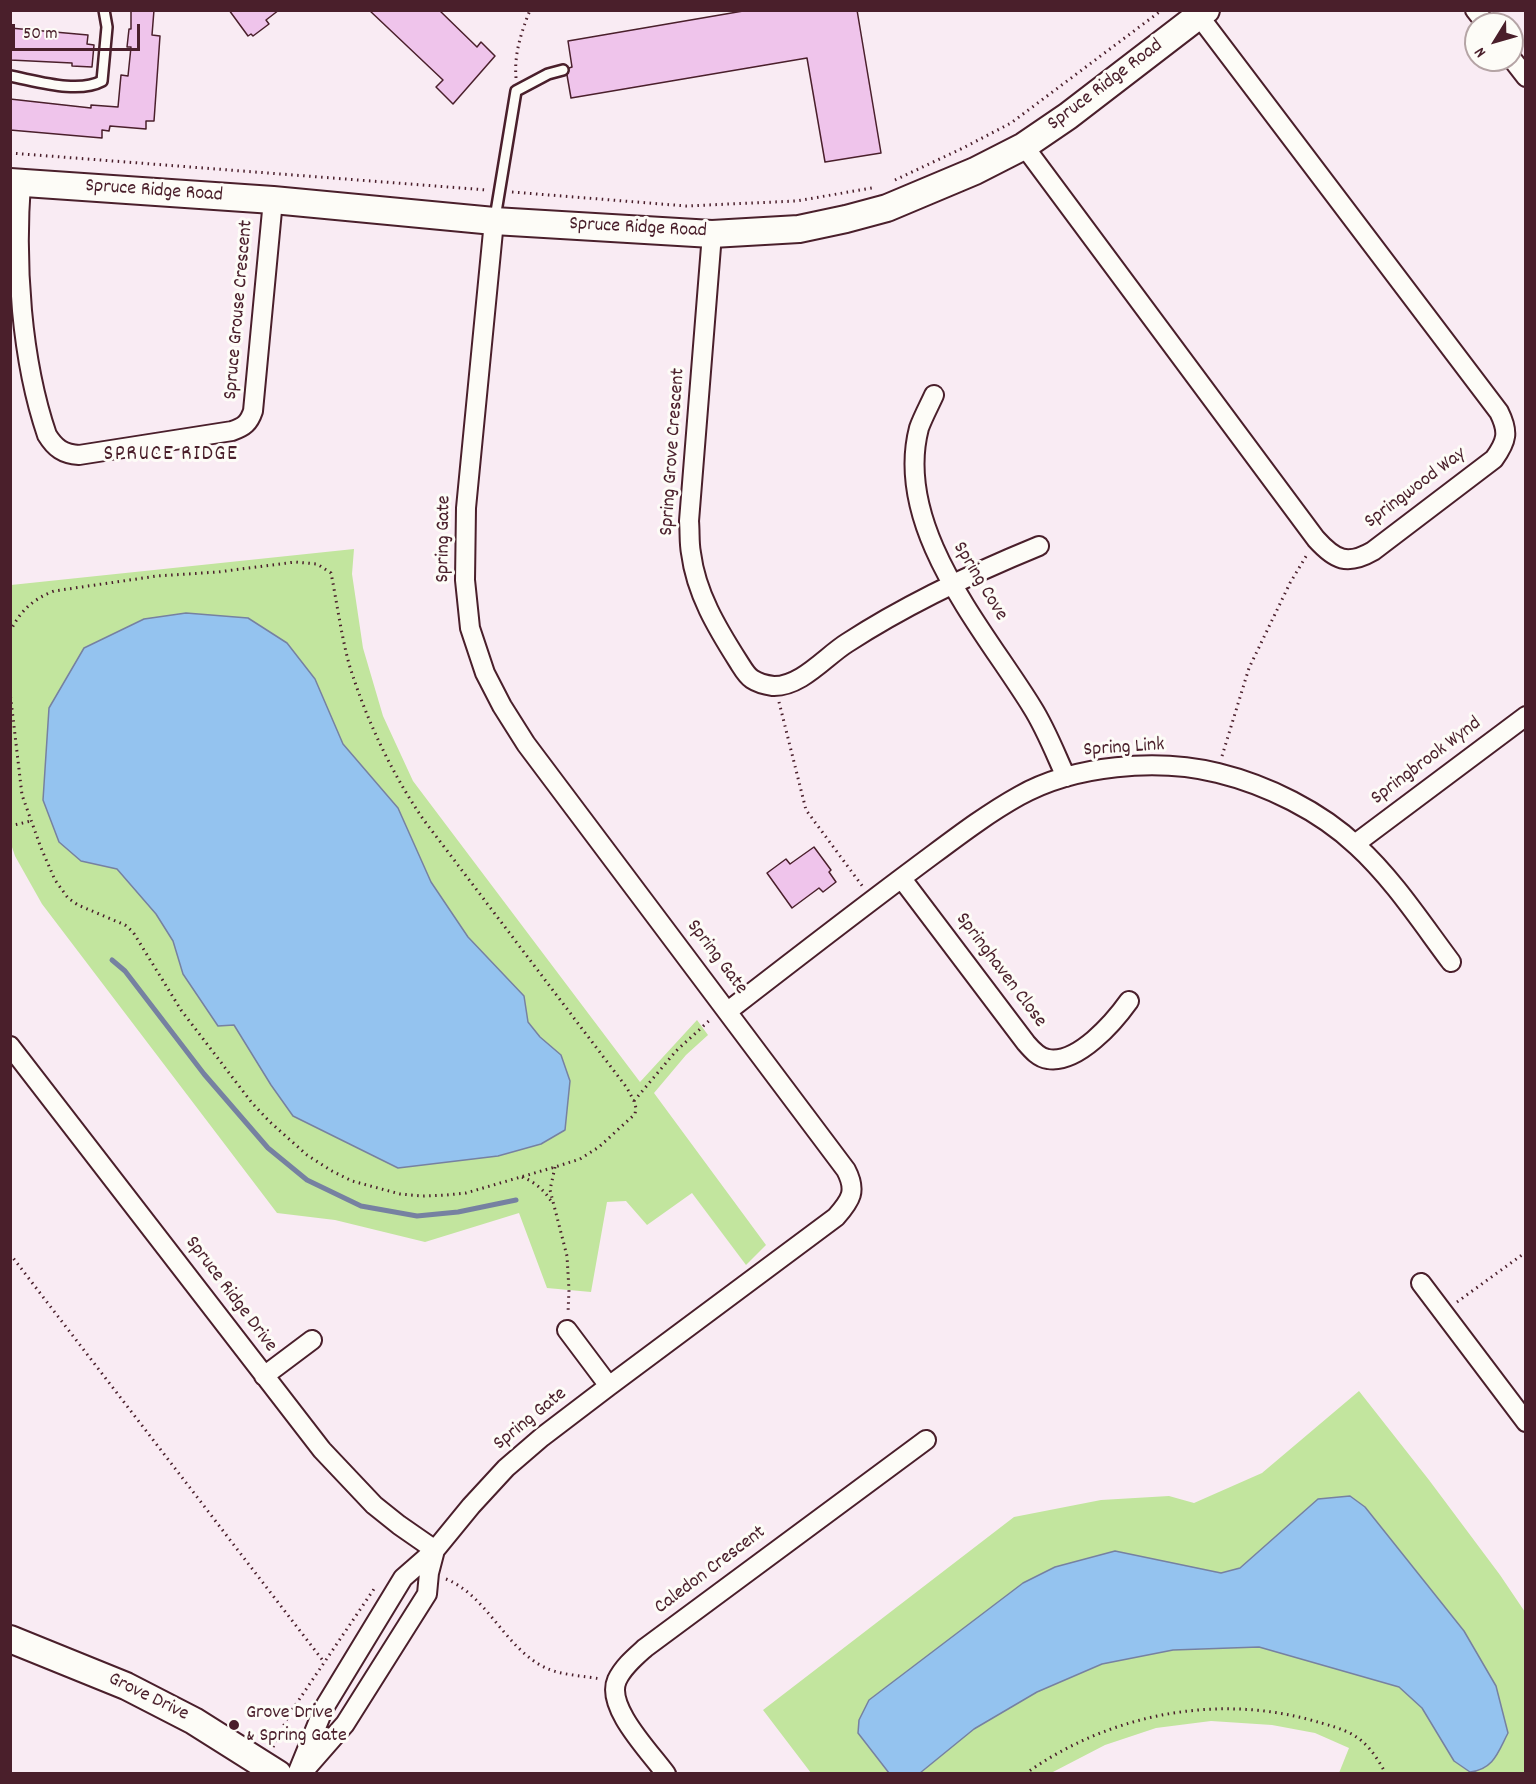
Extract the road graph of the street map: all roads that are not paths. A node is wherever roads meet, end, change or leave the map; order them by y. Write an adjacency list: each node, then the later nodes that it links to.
1 (104, 10): 4 (lane)
2 (1203, 13): 5 (street, Spruce Ridge Road); 5 (street, Springwood Way)
3 (563, 70): 8 (lane)
4 (10, 76)
5 (1024, 146): 9 (street, Spruce Ridge Road)
6 (16, 182): 7 (street, Spruce Ridge Road); 7 (street, Spruce Grouse Crescent)
7 (273, 200): 8 (street, Spruce Ridge Road)
8 (494, 220): 9 (street, Spruce Ridge Road); 19 (street, Spring Gate)
9 (712, 234): 12 (street, Spring Grove Crescent)
10 (934, 395): 12 (street, Spring Cove)
11 (1039, 546): 12 (street)
12 (952, 585): 14 (street, Spring Cove)
13 (1526, 716): 15 (street, Springbrook Wynd)
14 (1066, 777): 15 (street, Spring Link); 16 (street, Spring Link)
15 (1355, 844): 17 (street, Spring Link)
16 (902, 879): 18 (street, Springhaven Close); 19 (street, Spring Link)
17 (1451, 962)
18 (1129, 1001)
19 (728, 1011): 25 (street, Spring Gate)
20 (10, 1046): 24 (street, Spruce Ridge Drive)
21 (1421, 1283): 26 (street)
22 (567, 1330): 25 (street)
23 (312, 1340): 24 (street)
24 (264, 1376): 28 (street, Spruce Ridge Drive)
25 (609, 1386): 28 (street, Spring Gate)
26 (1526, 1422)
27 (926, 1440): 33 (street, Caledon Crescent)
28 (435, 1550): 31 (street, Spring Gate); 32 (street, Spring Gate)
29 (10, 1639): 30 (street, Grove Drive)
30 (270, 1768)
31 (297, 1773)
32 (302, 1773)
33 (666, 1773)

